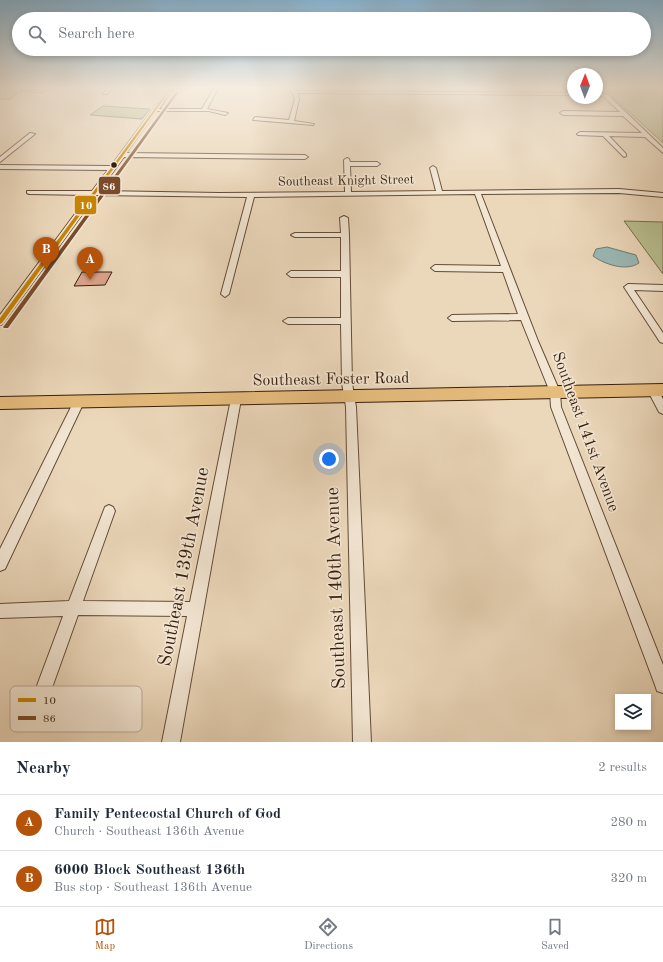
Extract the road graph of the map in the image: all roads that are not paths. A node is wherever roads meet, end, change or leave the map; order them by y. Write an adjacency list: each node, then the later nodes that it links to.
1 (146, 123): 10 (street)
2 (297, 123): 4 (street)
3 (633, 123): 8 (street)
4 (311, 124)
5 (32, 134): 13 (street)
6 (580, 134): 7 (street)
7 (605, 134): 8 (street); 11 (street)
8 (646, 135): 9 (street)
9 (663, 151)
10 (122, 154): 12 (street); 15 (street)
11 (624, 155)
12 (305, 157)
13 (0, 160)
14 (377, 164): 21 (street)
15 (112, 168): 17 (street); 22 (street)
16 (433, 168): 18 (street)
17 (2, 170)
18 (440, 191): 19 (street, Southeast Knight Street); 21 (street, Southeast Knight Street)
19 (477, 191): 24 (street, Southeast Knight Street); 29 (street, Southeast 141st Avenue)
20 (29, 192): 22 (street, Southeast Knight Street)
21 (348, 193): 23 (street, Southeast Knight Street)
22 (93, 194): 23 (street, Southeast Knight Street); 38 (street)
23 (252, 194): 33 (street)
24 (663, 195)
25 (344, 218): 27 (street, Southeast 140th Avenue)
26 (296, 235): 27 (street)
27 (344, 235): 31 (street, Southeast 140th Avenue)
28 (435, 268): 29 (street)
29 (506, 269): 34 (street, Southeast 141st Avenue)
30 (291, 274): 31 (street)
31 (345, 274): 37 (street, Southeast 140th Avenue)
32 (663, 288): 39 (street)
33 (225, 294)
34 (524, 317): 35 (street); 41 (street, Southeast 141st Avenue)
35 (452, 318)
36 (288, 321): 37 (street)
37 (346, 321): 42 (street, Southeast 140th Avenue)
38 (0, 322)
39 (663, 340)
40 (658, 390): 41 (main road, Southeast Foster Road); 46 (street)
41 (555, 392): 42 (main road, Southeast Foster Road); 52 (street, Southeast 141st Avenue)
42 (349, 396): 43 (main road, Southeast Foster Road); 55 (street, Southeast 140th Avenue)
43 (236, 398): 44 (main road, Southeast Foster Road); 50 (street, Southeast 139th Avenue)
44 (79, 402): 45 (main road, Southeast Foster Road); 48 (street)
45 (0, 403)
46 (663, 409)
47 (109, 511): 49 (street)
48 (0, 564)
49 (73, 608): 50 (street); 51 (street); 53 (street)
50 (196, 609): 54 (street, Southeast 139th Avenue)
51 (0, 611)
52 (663, 685)
53 (45, 686)
54 (171, 742)
55 (362, 742)

